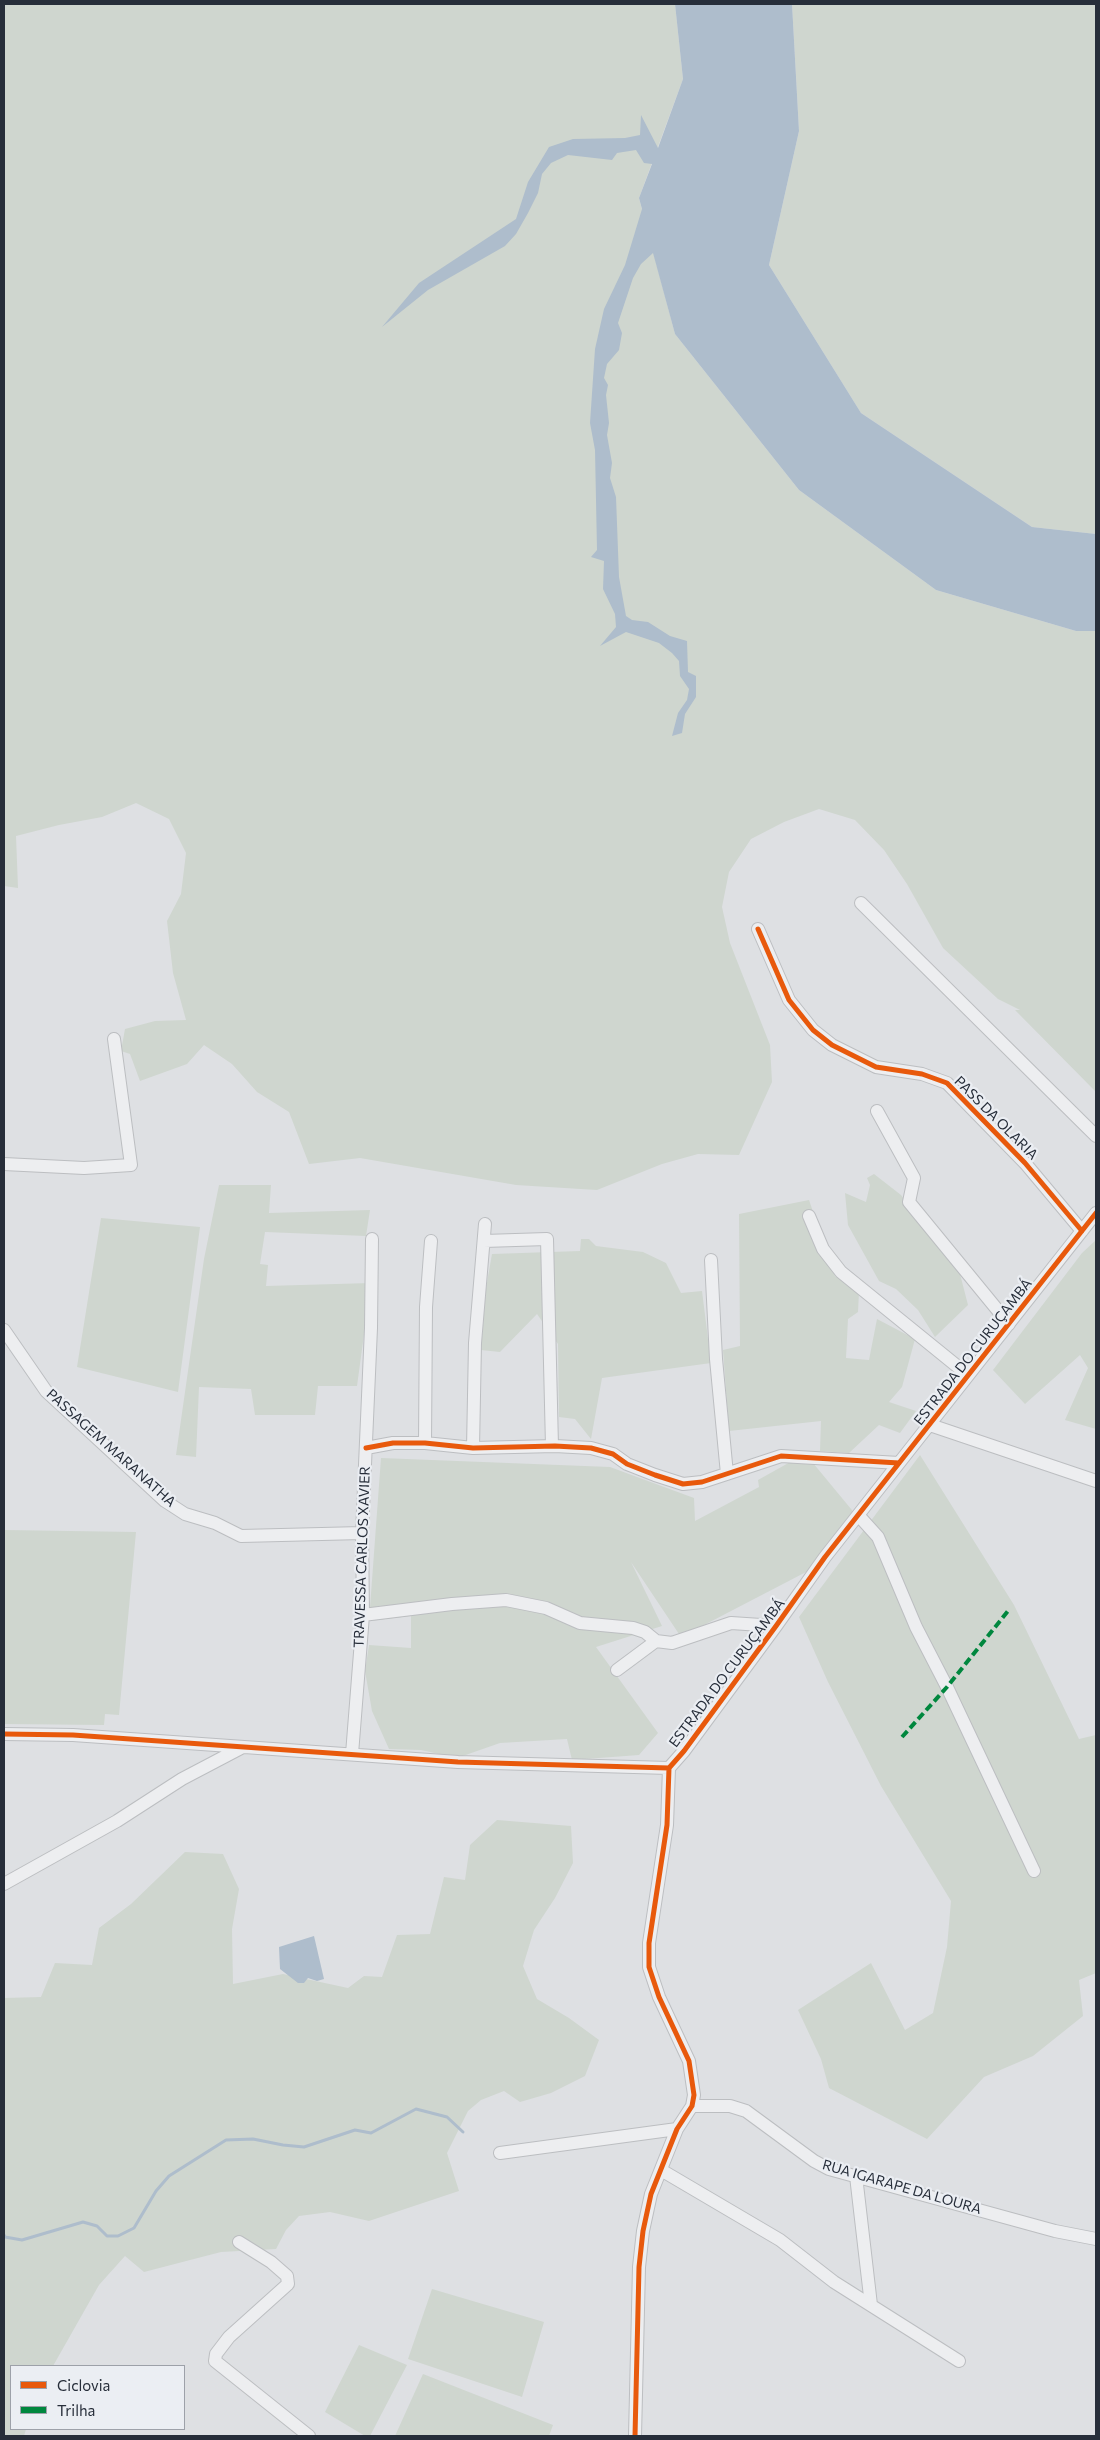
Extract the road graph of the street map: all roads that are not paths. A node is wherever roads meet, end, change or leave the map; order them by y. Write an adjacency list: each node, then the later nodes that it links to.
1 (861, 903): 5 (street)
2 (758, 929): 10 (street, PASS DA OLARIA)
3 (114, 1038): 6 (street)
4 (877, 1111): 15 (street)
5 (1096, 1136)
6 (4, 1164)
7 (1096, 1213): 10 (street, ESTRADA DO CURUÇAMBÁ)
8 (809, 1216): 17 (street)
9 (485, 1224): 13 (street)
10 (1082, 1231): 15 (street, ESTRADA DO CURUÇAMBÁ)
11 (372, 1239): 21 (street, TRAVESSA CARLOS XAVIER)
12 (432, 1241): 19 (street)
13 (484, 1241): 20 (street); 22 (street)
14 (711, 1260): 24 (street)
15 (1008, 1324): 17 (street, ESTRADA DO CURUÇAMBÁ)
16 (4, 1330): 27 (street, PASSAGEM MARANATHA)
17 (968, 1375): 18 (street, ESTRADA DO CURUÇAMBÁ)
18 (930, 1425): 23 (street, ESTRADA DO CURUÇAMBÁ); 25 (street)
19 (426, 1443): 21 (street); 22 (street)
20 (552, 1446): 22 (street); 24 (street)
21 (366, 1448): 27 (street, TRAVESSA CARLOS XAVIER)
22 (473, 1448)
23 (899, 1463): 24 (street); 26 (street, ESTRADA DO CURUÇAMBÁ)
24 (727, 1474)
25 (1096, 1481)
26 (859, 1516): 29 (street, ESTRADA DO CURUÇAMBÁ); 36 (street)
27 (362, 1534): 28 (street, TRAVESSA CARLOS XAVIER)
28 (363, 1615): 30 (street); 34 (street, TRAVESSA CARLOS XAVIER)
29 (776, 1626): 30 (street); 35 (street, ESTRADA DO CURUÇAMBÁ)
30 (656, 1642): 31 (street)
31 (617, 1670)
32 (4, 1734): 33 (street)
33 (241, 1748): 34 (street); 37 (street)
34 (352, 1754): 35 (street)
35 (669, 1768): 38 (street, ESTRADA DO CURUÇAMBÁ)
36 (1034, 1872)
37 (4, 1884)
38 (692, 2106): 39 (street, ESTRADA DO CURUÇAMBÁ); 42 (street, RUA IGARAPE DA LOURA)
39 (677, 2129): 40 (street); 41 (street, ESTRADA DO CURUÇAMBÁ)
40 (500, 2153)
41 (660, 2170): 45 (street); 48 (street, ESTRADA DO CURUÇAMBÁ)
42 (856, 2176): 43 (street, RUA IGARAPE DA LOURA); 45 (street)
43 (1096, 2239)
44 (239, 2242): 47 (street)
45 (871, 2306): 46 (street)
46 (959, 2361)
47 (309, 2436)
48 (635, 2436)

